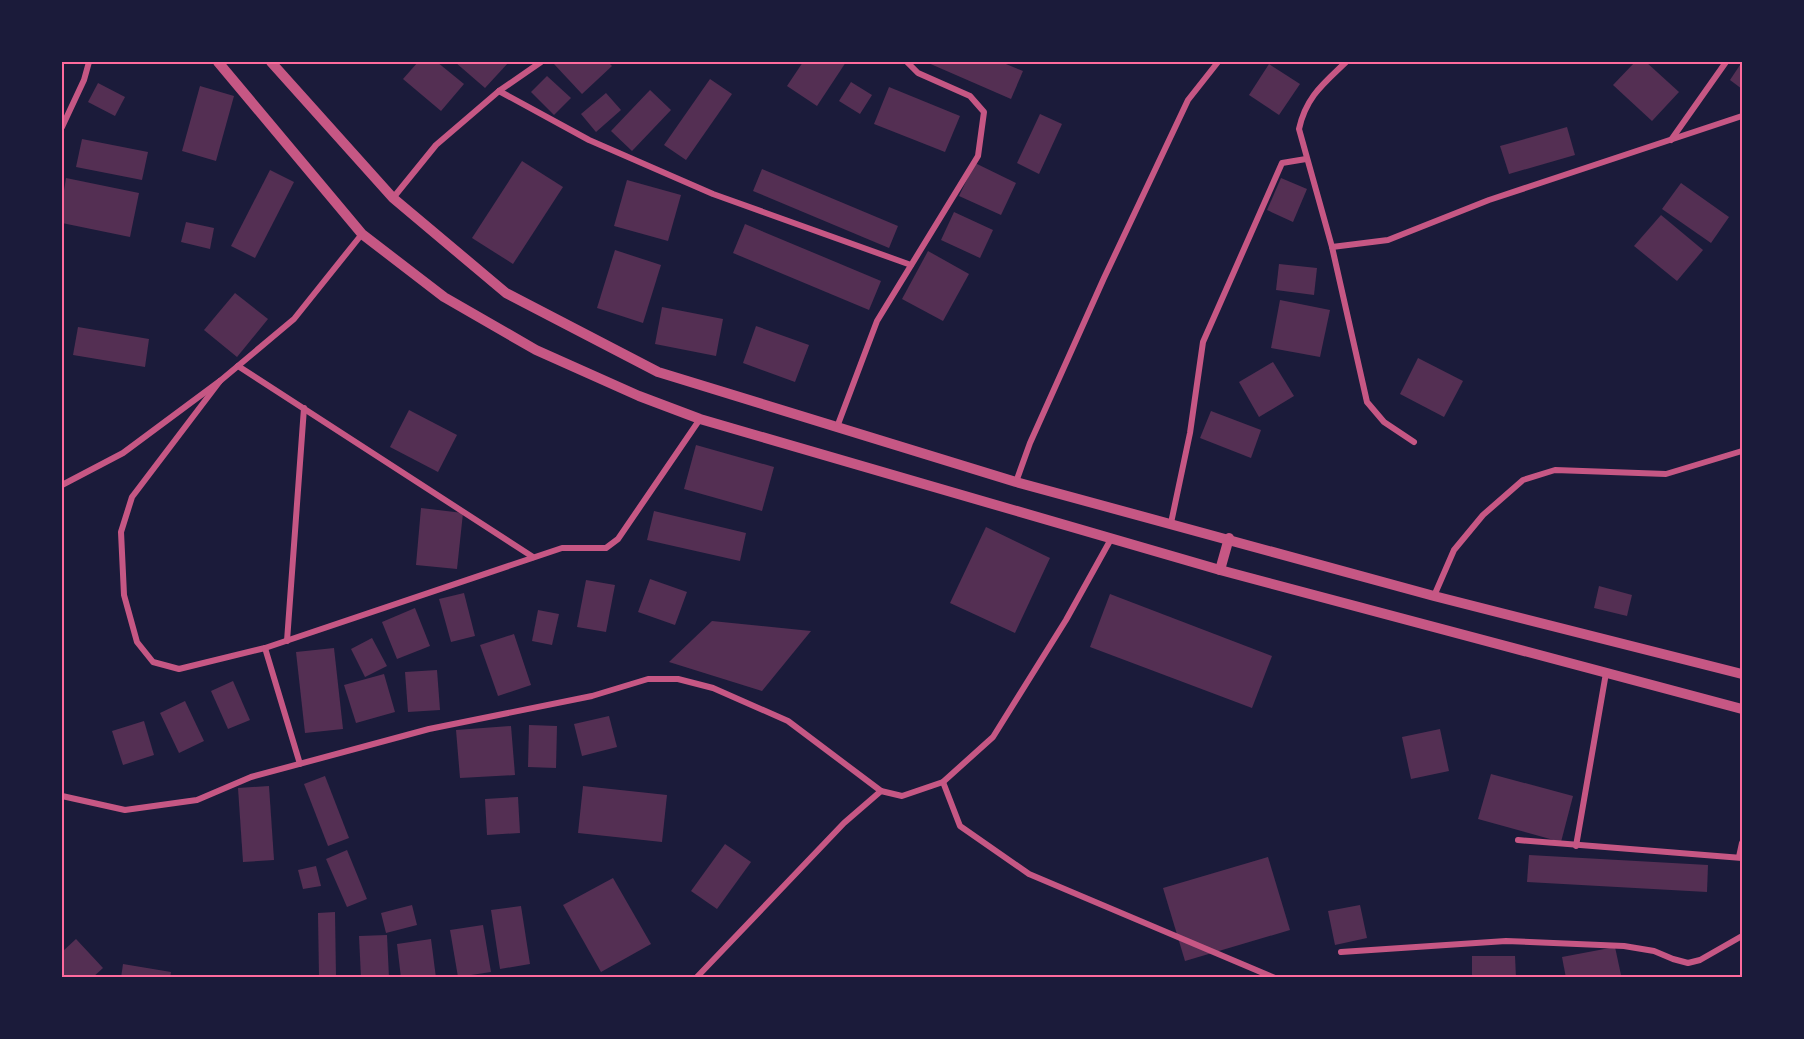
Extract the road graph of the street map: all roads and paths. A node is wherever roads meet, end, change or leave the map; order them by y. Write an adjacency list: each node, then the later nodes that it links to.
1 (89, 62): 11 (street)
2 (218, 62): 15 (street)
3 (271, 62): 14 (street)
4 (541, 62): 9 (street)
5 (906, 62): 17 (street)
6 (1218, 62): 25 (street)
7 (1346, 62): 13 (street)
8 (1726, 62): 12 (street)
9 (499, 91): 14 (street); 17 (street)
10 (1743, 116): 12 (street)
11 (62, 126)
12 (1671, 140): 16 (street)
13 (1306, 159): 16 (street); 27 (street)
14 (393, 198): 22 (street)
15 (362, 234): 18 (street); 21 (street)
16 (1332, 247): 23 (street)
17 (911, 265): 22 (street)
18 (238, 366): 19 (street); 20 (street)
19 (220, 381): 26 (street); 34 (street)
20 (304, 408): 30 (street); 33 (street)
21 (700, 419): 29 (street); 30 (street)
22 (837, 427): 25 (street)
23 (1414, 442)
24 (1743, 451): 32 (street)
25 (1016, 482): 27 (street)
26 (62, 485)
27 (1171, 523): 28 (street)
28 (1229, 538): 31 (street); 32 (street)
29 (1111, 539): 31 (street); 39 (street)
30 (533, 557): 33 (street)
31 (1220, 570): 35 (street)
32 (1434, 596): 36 (street)
33 (287, 641): 34 (street)
34 (265, 648): 38 (street)
35 (1606, 673): 37 (street); 44 (street)
36 (1743, 674)
37 (1743, 709)
38 (300, 764): 40 (street); 41 (street)
39 (943, 782): 40 (street); 49 (street)
40 (881, 791): 48 (street)
41 (62, 796)
42 (1518, 840): 44 (street)
43 (1743, 843): 45 (street)
44 (1576, 846): 45 (street)
45 (1741, 858)
46 (1743, 936): 47 (street)
47 (1341, 952)
48 (696, 978)
49 (1275, 978)

